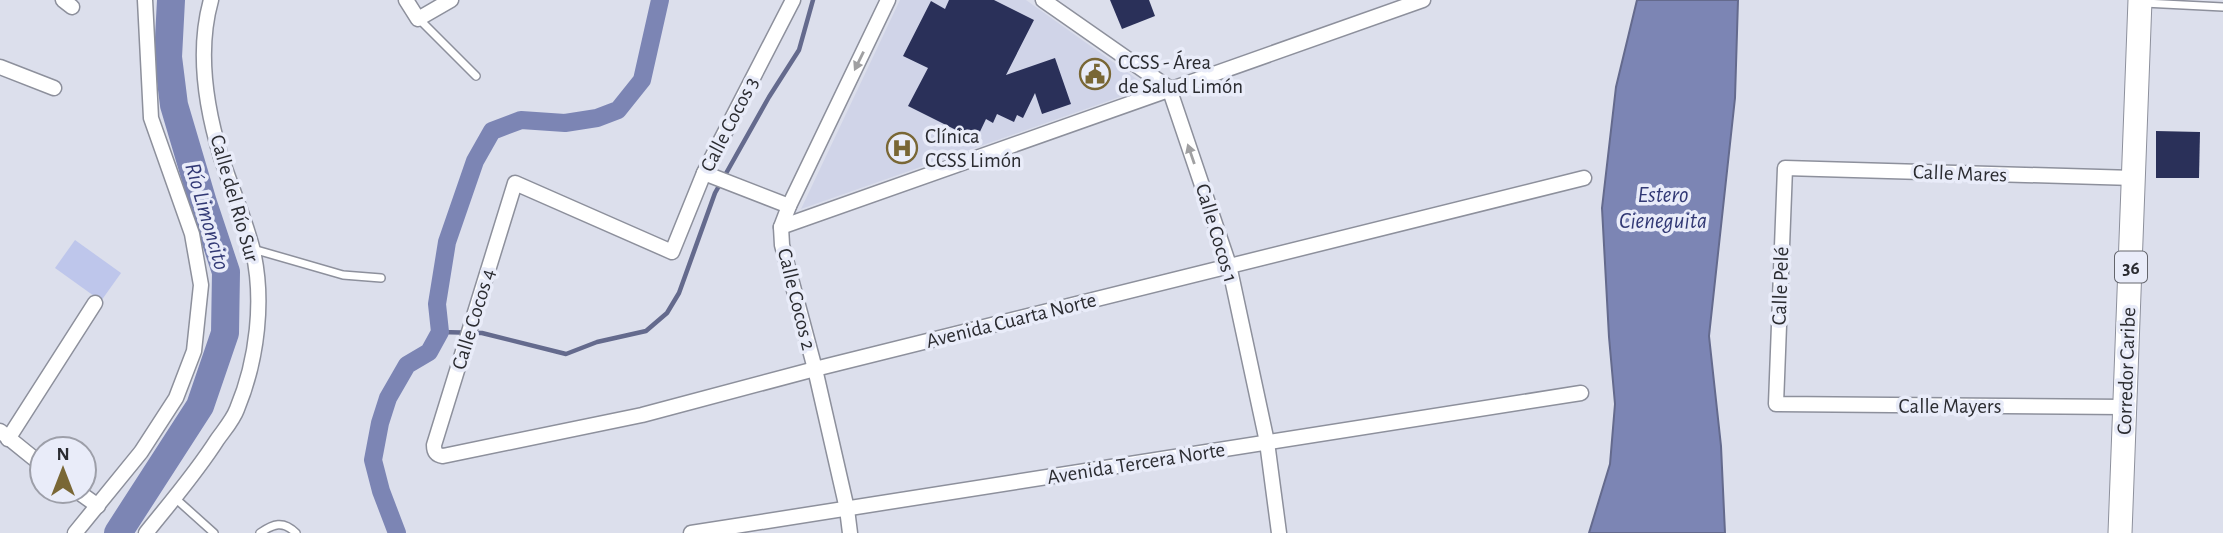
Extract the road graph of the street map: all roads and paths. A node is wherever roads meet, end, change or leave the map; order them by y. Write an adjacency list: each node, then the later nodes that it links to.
1 (145, 0): 36 (street)
2 (211, 0): 23 (street, Calle del Río Sur)
3 (405, 0): 11 (street)
4 (451, 0): 11 (street)
5 (793, 0): 17 (street, Calle Cocos 3)
6 (888, 0): 21 (street, Calle Cocos 2, one-way to 21)
7 (1043, 0): 15 (street)
8 (1423, 0): 15 (street)
9 (2140, 1): 10 (lane); 19 (main road, Corredor Caribe / 36)
10 (2223, 7)
11 (418, 19): 13 (lane)
12 (0, 67): 14 (street)
13 (477, 76)
14 (54, 88)
15 (1169, 88): 22 (street); 24 (street, Calle Cocos 1, one-way to 15)
16 (1785, 168): 19 (street, Calle Mares); 29 (street, Calle Pelé)
17 (704, 173): 20 (street, Calle Cocos 3); 21 (street)
18 (1584, 178): 24 (street, Avenida Cuarta Norte)
19 (2134, 178): 30 (main road, Corredor Caribe / 36)
20 (515, 183): 34 (street, Calle Cocos 4)
21 (789, 206): 22 (street, Calle Cocos 2)
22 (781, 227): 27 (street, Calle Cocos 2)
23 (252, 248): 25 (lane); 35 (street, Calle del Río Sur)
24 (1229, 265): 27 (street, Avenida Cuarta Norte); 32 (street, Calle Cocos 1)
25 (381, 278)
26 (95, 303): 31 (street)
27 (815, 369): 34 (street, Avenida Cuarta Norte); 37 (street, Calle Cocos 2)
28 (1581, 393): 32 (street, Avenida Tercera Norte)
29 (1776, 404): 30 (street, Calle Mayers)
30 (2124, 407): 46 (main road, Corredor Caribe / 36)
31 (4, 435): 33 (street)
32 (1267, 442): 37 (street, Avenida Tercera Norte); 45 (street, Calle Cocos 1)
33 (28, 453)
34 (438, 455)
35 (174, 498): 39 (street, Calle del Río Sur); 40 (lane)
36 (98, 506): 38 (street)
37 (847, 509): 43 (street, Avenida Tercera Norte); 44 (street, Calle Cocos 2)
38 (75, 533)
39 (146, 533)
40 (214, 533)
41 (260, 533): 42 (lane)
42 (296, 533)
43 (691, 533)
44 (850, 533)
45 (1279, 533)
46 (2120, 533)

